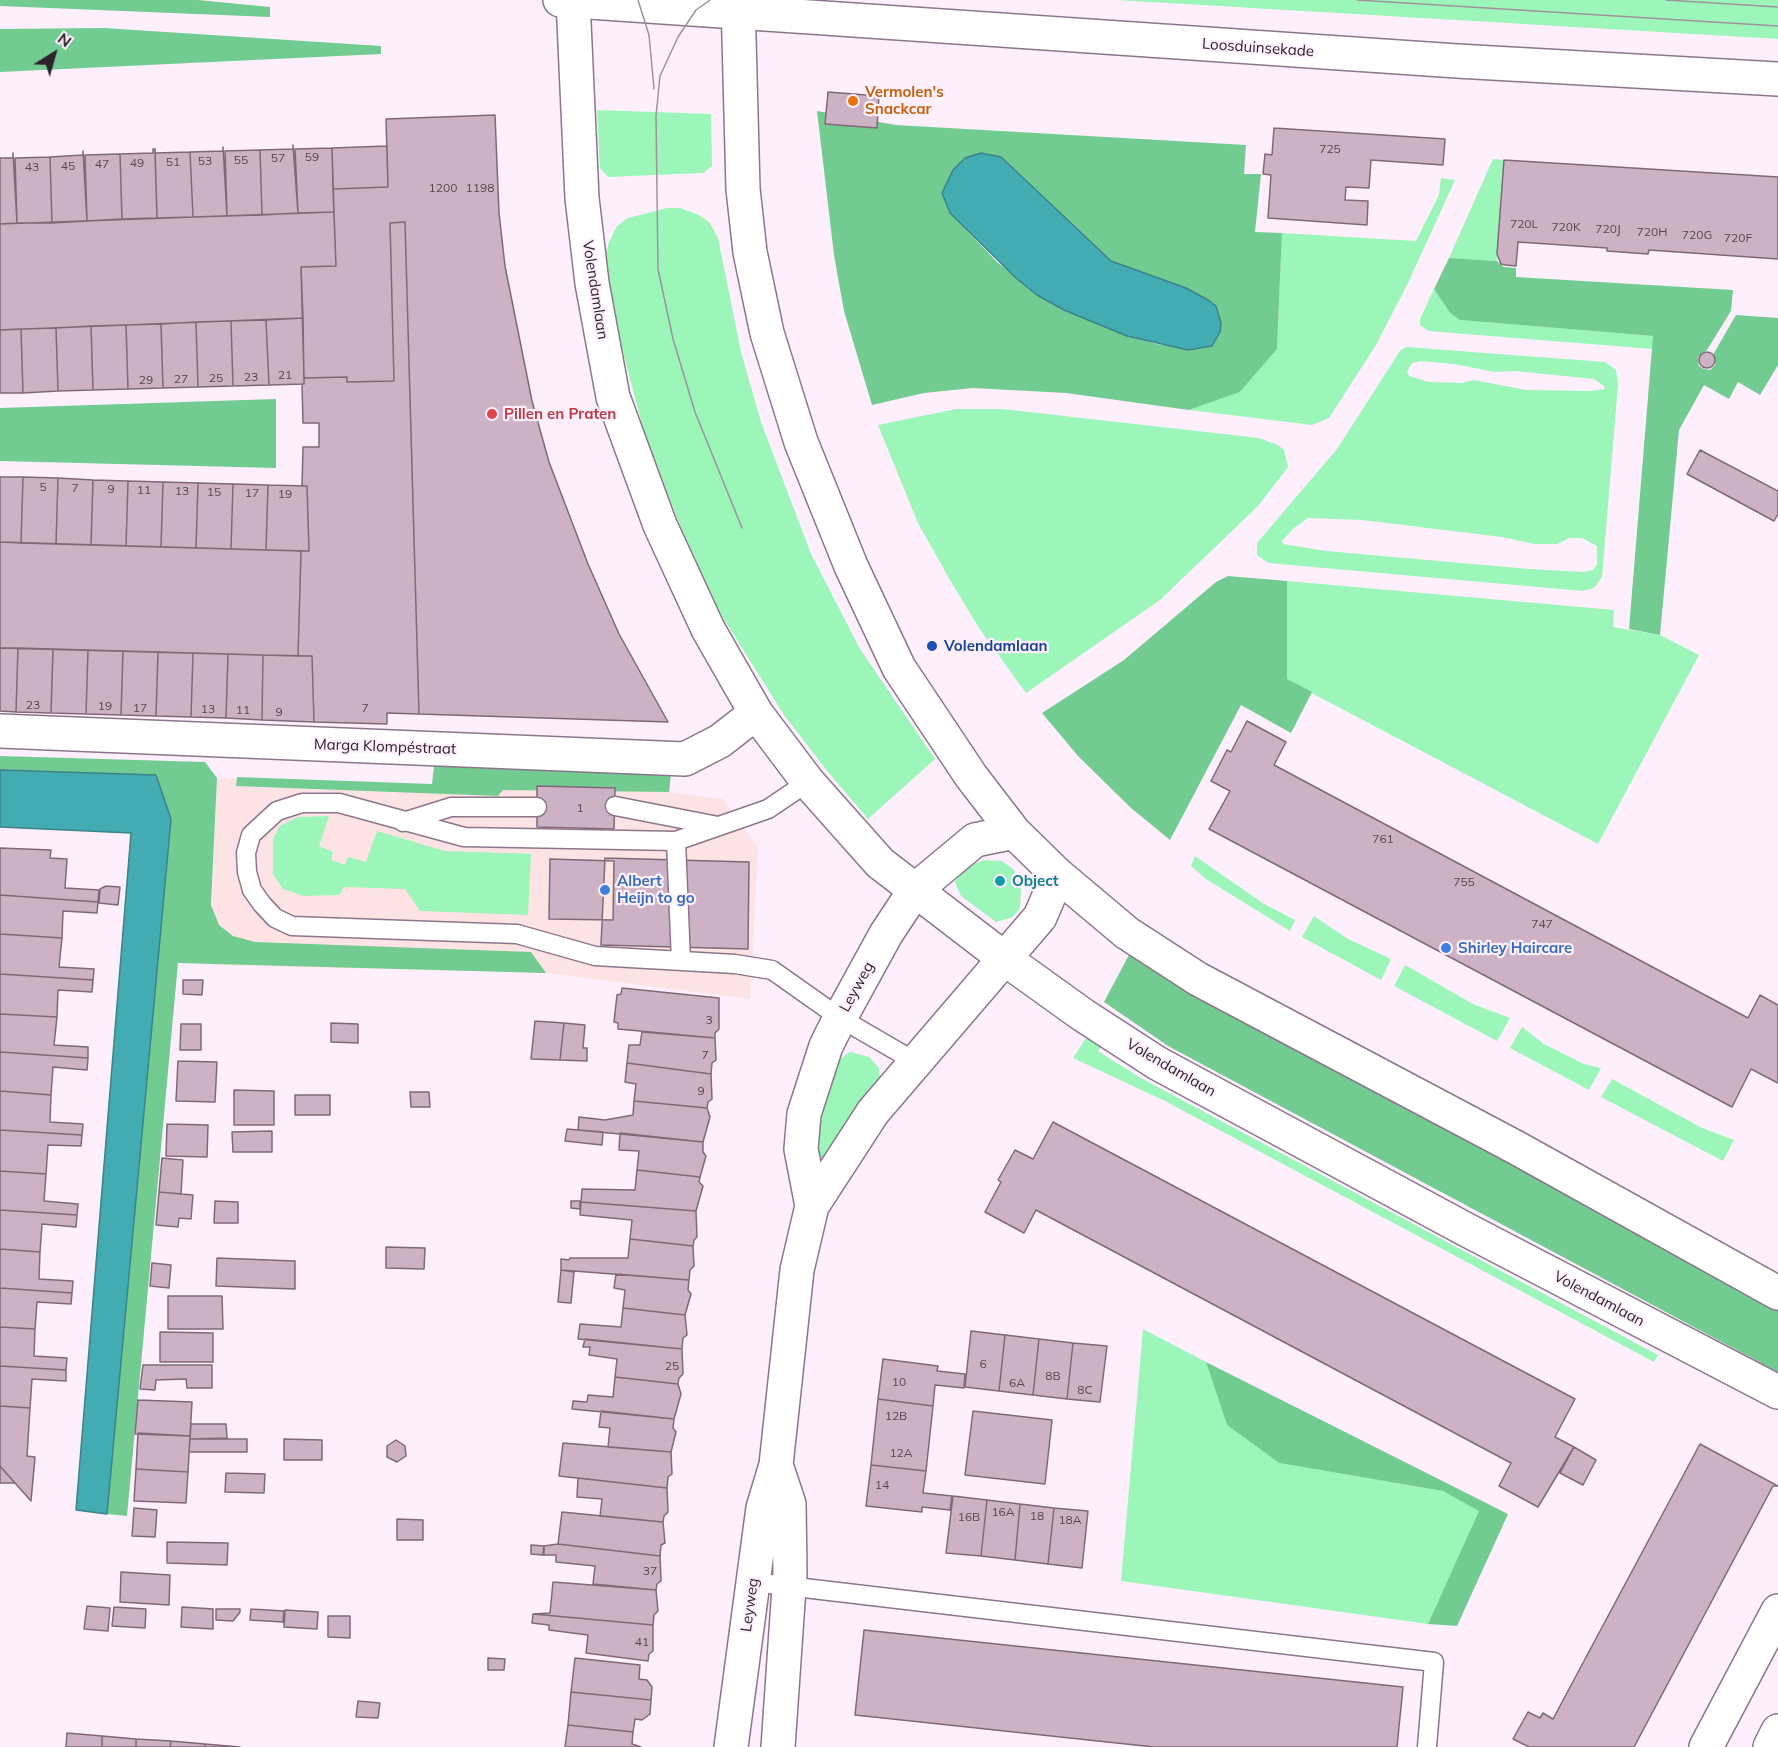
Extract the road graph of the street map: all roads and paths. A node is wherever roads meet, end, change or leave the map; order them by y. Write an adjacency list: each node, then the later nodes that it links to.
1 (569, 1): 2 (street, Loosduinsekade); 4 (street, Volendamlaan)
2 (738, 7): 3 (street, Loosduinsekade); 11 (street)
3 (1778, 80)
4 (756, 713): 5 (street, Marga Klompéstraat); 6 (street, Volendamlaan)
5 (0, 731)
6 (808, 782): 10 (lane); 14 (street, Volendamlaan)
7 (615, 806): 10 (lane)
8 (537, 807): 9 (lane)
9 (402, 822): 12 (lane); 16 (lane)
10 (719, 826): 12 (lane)
11 (1014, 832): 13 (street); 14 (street, Leyweg)
12 (676, 842): 16 (lane)
13 (1058, 875): 15 (street, Leyweg); 20 (street)
14 (915, 890): 15 (street, Volendamlaan); 17 (street, Leyweg)
15 (1005, 958): 18 (street, Leyweg); 21 (street, Volendamlaan)
16 (681, 961): 17 (lane)
17 (840, 1018): 18 (lane); 19 (street, Leyweg)
18 (914, 1061): 19 (street, Leyweg)
19 (812, 1206): 22 (street, Leyweg)
20 (1778, 1293)
21 (1778, 1392)
22 (776, 1465): 23 (street, Leyweg); 24 (street, Leyweg)
23 (753, 1582): 24 (lane); 27 (street, Leyweg)
24 (789, 1587): 28 (street, Leyweg); 29 (lane)
25 (1778, 1611): 30 (street)
26 (1778, 1731): 31 (street)
27 (731, 1747)
28 (778, 1747)
29 (1427, 1747)
30 (1706, 1747)
31 (1770, 1747)

